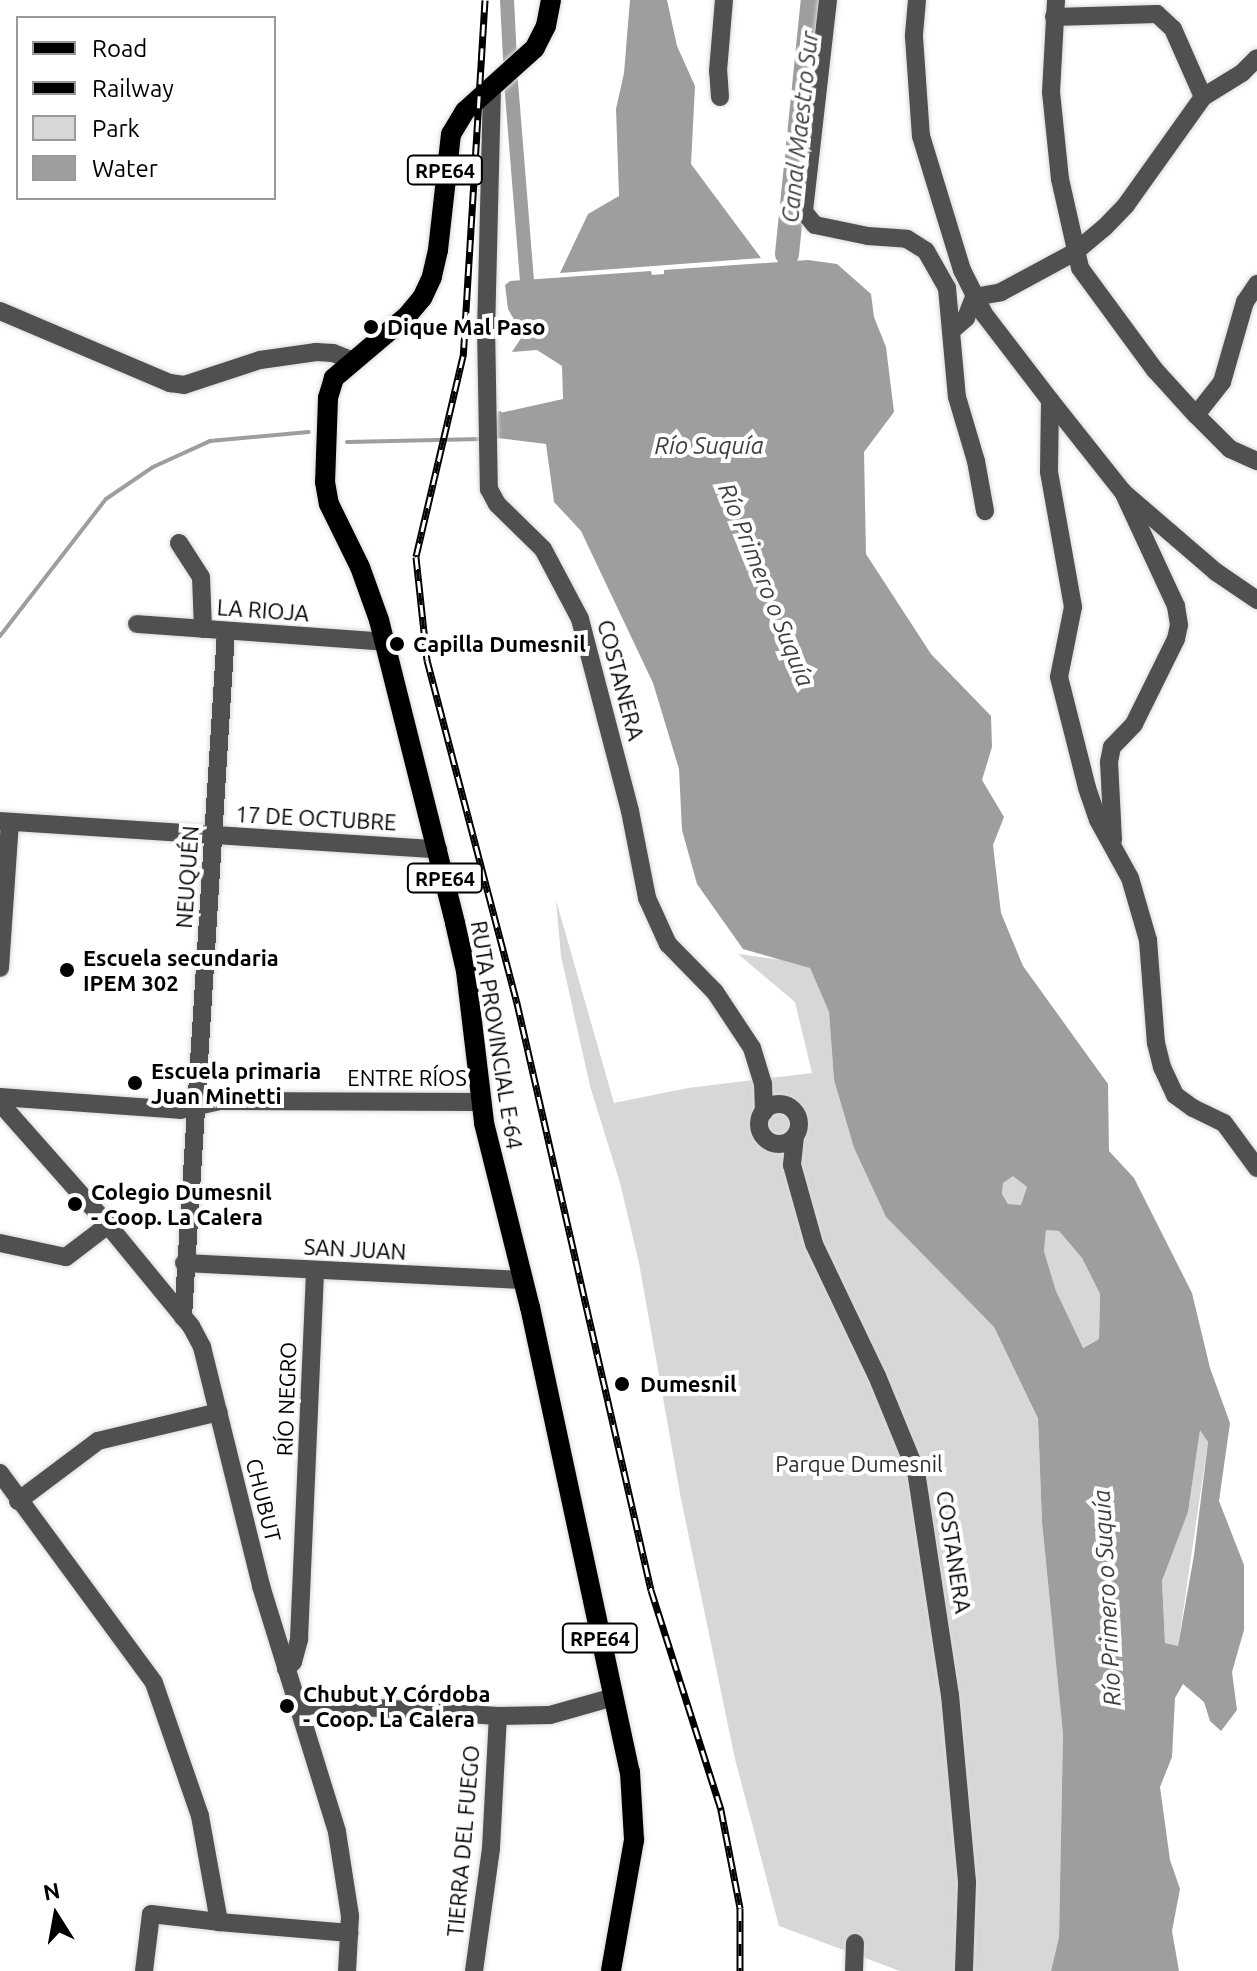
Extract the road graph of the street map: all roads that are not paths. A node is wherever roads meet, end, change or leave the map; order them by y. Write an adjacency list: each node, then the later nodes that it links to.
1 (551, 0): 7 (main road, RUTA PROVINCIAL E-64 / RPE64)
2 (724, 0): 8 (street)
3 (828, 0): 14 (street)
4 (917, 0): 12 (street)
5 (1055, 9): 9 (street); 10 (street)
6 (1257, 58): 9 (street)
7 (492, 87): 15 (main road, RUTA PROVINCIAL E-64 / RPE64); 32 (street, COSTANERA)
8 (720, 97)
9 (1203, 97): 10 (street)
10 (1075, 252): 12 (street); 17 (street)
11 (1257, 284): 17 (street)
12 (974, 297): 14 (street); 16 (street)
13 (0, 311): 15 (street)
14 (951, 331): 20 (street)
15 (351, 360): 26 (main road, RUTA PROVINCIAL E-64 / RPE64)
16 (1050, 400): 19 (street); 29 (street)
17 (1196, 415): 18 (street)
18 (1252, 454)
19 (1123, 492): 22 (street); 29 (street)
20 (985, 511)
21 (179, 543): 24 (street)
22 (1257, 600)
23 (137, 624): 24 (street, LA RIOJA)
24 (203, 629): 25 (street, LA RIOJA)
25 (226, 632): 26 (street, LA RIOJA); 28 (street, NEUQUÉN)
26 (386, 642): 30 (main road, RUTA PROVINCIAL E-64 / RPE64)
27 (5, 822): 28 (street, 17 DE OCTUBRE); 31 (street)
28 (214, 837): 30 (street, 17 DE OCTUBRE); 36 (street, NEUQUÉN)
29 (1113, 844): 41 (street)
30 (438, 849): 34 (main road, RUTA PROVINCIAL E-64 / RPE64)
31 (0, 968)
32 (763, 1083): 35 (street, COSTANERA); 37 (street, COSTANERA)
33 (0, 1100): 36 (street, ENTRE RÍOS); 42 (street, CHUBUT)
34 (480, 1102): 36 (street, ENTRE RÍOS); 46 (main road, RUTA PROVINCIAL E-64 / RPE64)
35 (783, 1105): 37 (street); 38 (street, COSTANERA)
36 (195, 1108): 44 (street, NEUQUÉN)
37 (764, 1112): 39 (street, COSTANERA)
38 (795, 1136): 39 (street); 40 (street, COSTANERA)
39 (774, 1143): 40 (street, COSTANERA)
40 (792, 1165): 63 (street, COSTANERA)
41 (1257, 1168)
42 (108, 1225): 43 (street); 47 (street, CHUBUT)
43 (0, 1243)
44 (184, 1263): 45 (street, SAN JUAN); 47 (street, NEUQUÉN)
45 (315, 1271): 46 (street, SAN JUAN); 51 (street, RÍO NEGRO)
46 (523, 1280): 52 (main road, RUTA PROVINCIAL E-64 / RPE64)
47 (183, 1317): 48 (street, CHUBUT)
48 (219, 1412): 50 (street); 51 (street, CHUBUT)
49 (0, 1473): 50 (street)
50 (18, 1501): 55 (street)
51 (286, 1669): 53 (street, CHUBUT)
52 (614, 1697): 54 (street); 61 (main road, RUTA PROVINCIAL E-64 / RPE64)
53 (300, 1708): 54 (street); 56 (street, CHUBUT)
54 (498, 1716): 60 (street, TIERRA DEL FUEGO)
55 (219, 1922): 56 (street); 58 (street)
56 (350, 1933): 59 (street, CHUBUT)
57 (855, 1943): 62 (street)
58 (144, 1971)
59 (347, 1971)
60 (474, 1971)
61 (611, 1971)
62 (854, 1971)
63 (964, 1971)

